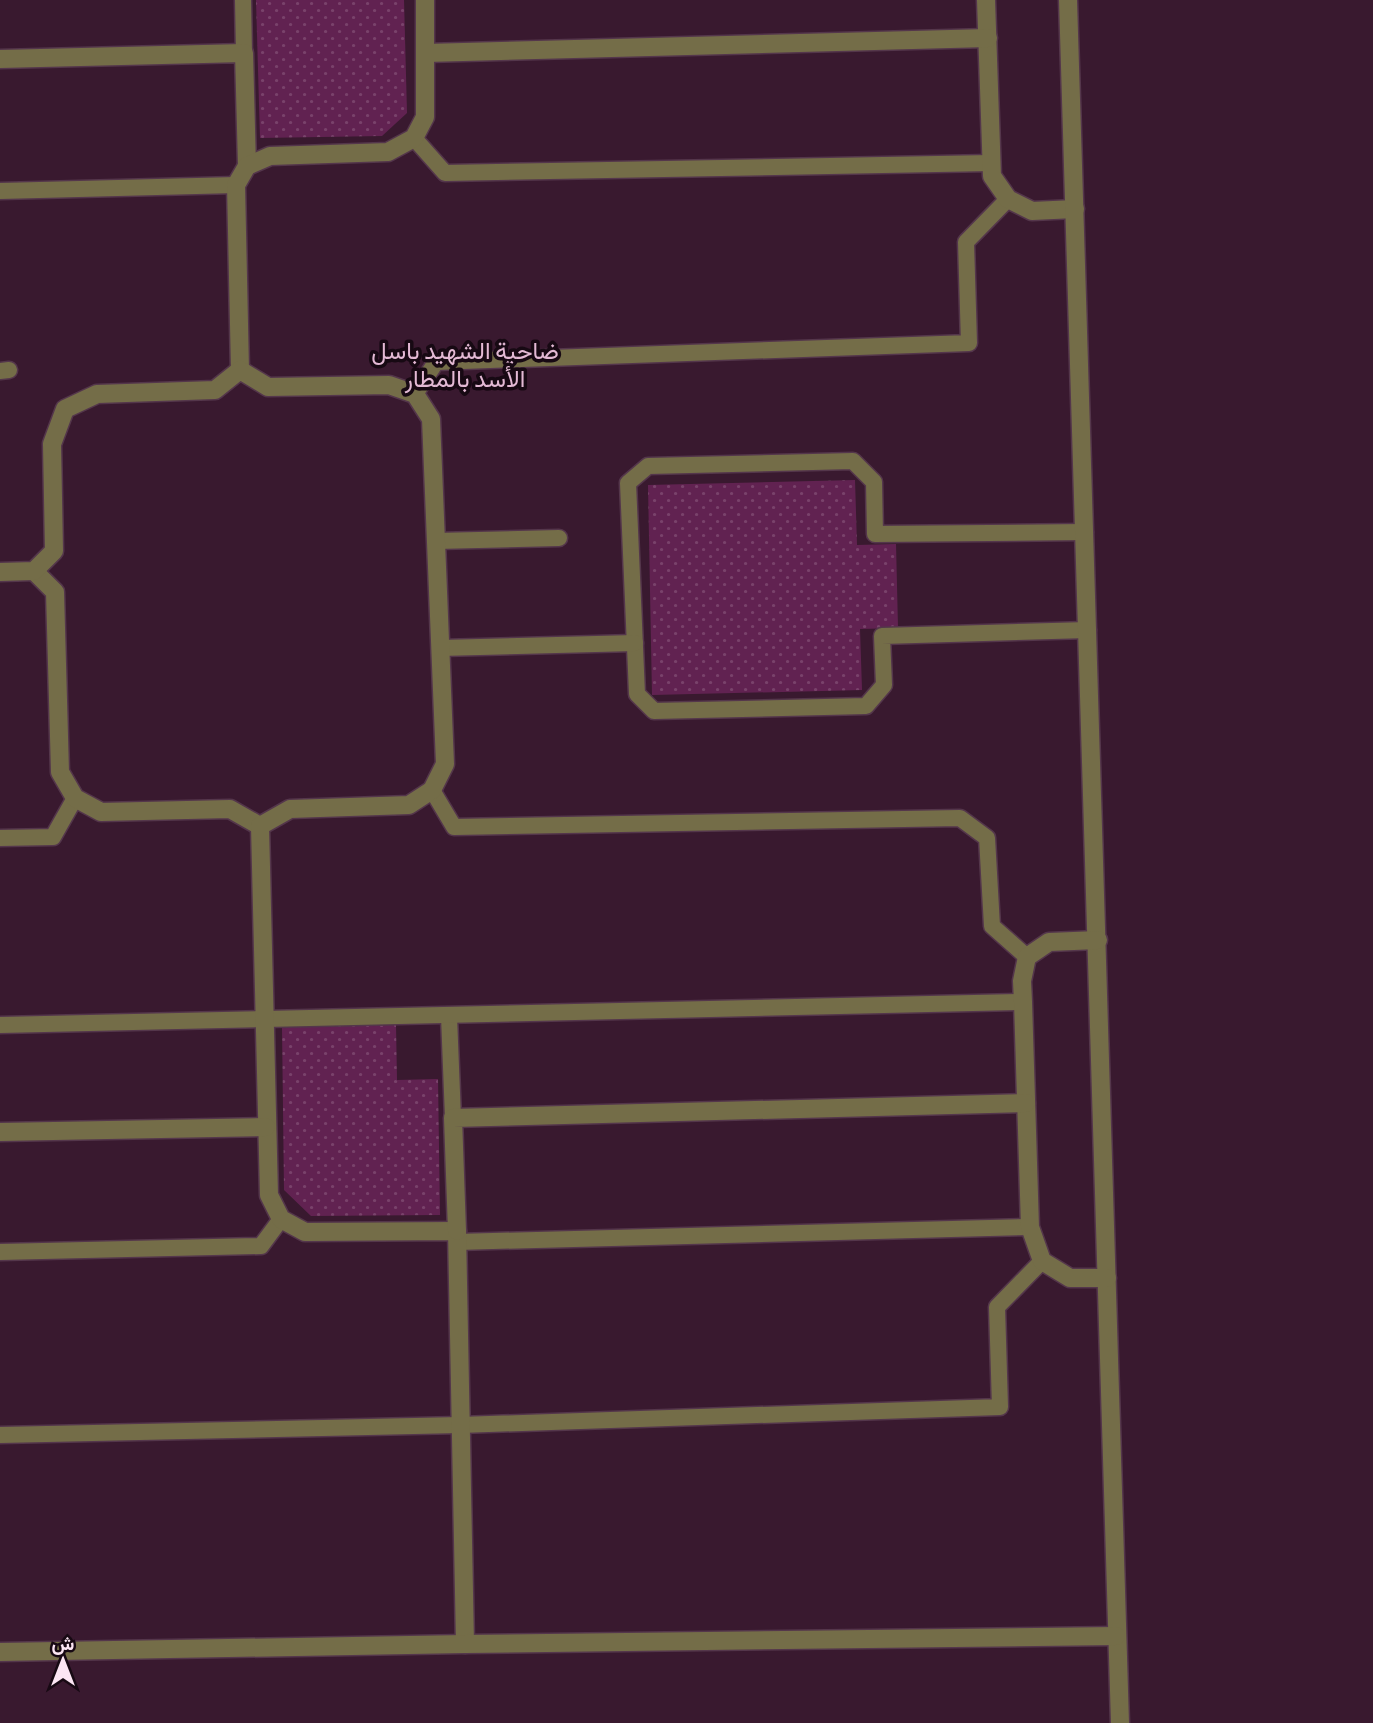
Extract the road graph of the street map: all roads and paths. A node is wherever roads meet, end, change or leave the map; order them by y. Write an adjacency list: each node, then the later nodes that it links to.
1 (243, 0): 6 (lane)
2 (425, 0): 7 (street)
3 (986, 0): 5 (street)
4 (1068, 0): 15 (street)
5 (988, 38): 7 (street); 10 (street)
6 (244, 53): 8 (street); 11 (street)
7 (426, 53): 9 (street)
8 (0, 59)
9 (414, 138): 10 (lane); 11 (street)
10 (991, 163): 14 (street)
11 (247, 166): 12 (street)
12 (236, 186): 13 (lane); 16 (street)
13 (0, 191)
14 (1008, 199): 15 (street); 17 (lane)
15 (1075, 209): 18 (street)
16 (240, 370): 17 (street); 21 (street)
17 (415, 394): 20 (street)
18 (1085, 532): 23 (street); 24 (lane)
19 (559, 538): 20 (lane)
20 (436, 541): 25 (street)
21 (33, 570): 22 (street); 27 (street)
22 (0, 572)
23 (1088, 630): 24 (lane); 30 (street)
24 (635, 643): 25 (lane)
25 (440, 648): 26 (street)
26 (432, 790): 28 (street); 31 (lane)
27 (75, 798): 28 (street); 29 (lane)
28 (260, 826): 34 (street)
29 (0, 838)
30 (1098, 940): 31 (street); 45 (street)
31 (1027, 957): 32 (street)
32 (1023, 1003): 33 (lane); 36 (street)
33 (449, 1016): 34 (lane); 37 (lane)
34 (265, 1019): 35 (lane); 38 (street)
35 (0, 1024)
36 (1026, 1103): 37 (street); 41 (street)
37 (453, 1118): 42 (street)
38 (266, 1127): 39 (street); 40 (street)
39 (0, 1132)
40 (281, 1219): 42 (street); 43 (lane)
41 (1030, 1227): 42 (lane); 44 (street)
42 (457, 1236): 46 (street)
43 (0, 1252)
44 (1042, 1261): 45 (street); 46 (lane)
45 (1107, 1278): 48 (street)
46 (460, 1425): 47 (lane); 49 (street)
47 (0, 1435)
48 (1116, 1636): 49 (street); 51 (street)
49 (465, 1644): 50 (street)
50 (0, 1653)
51 (1120, 1723)

